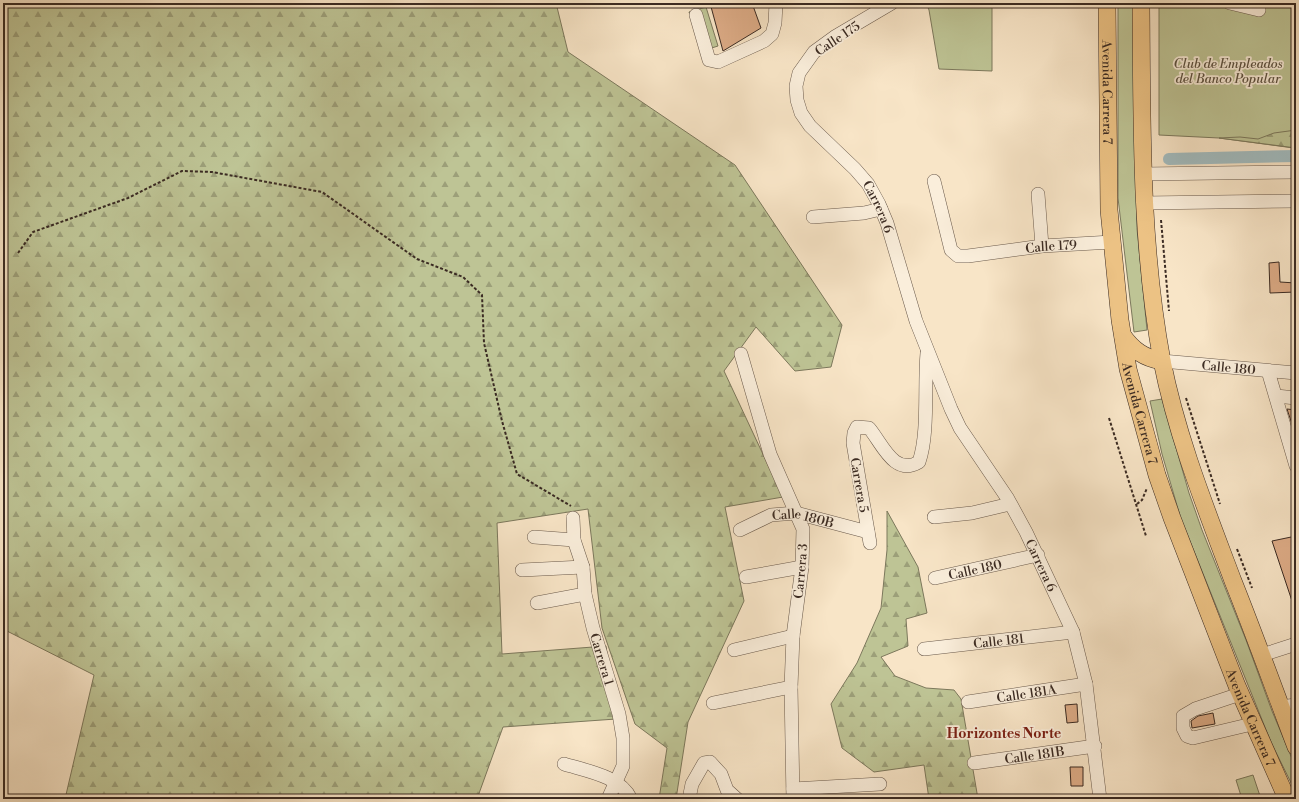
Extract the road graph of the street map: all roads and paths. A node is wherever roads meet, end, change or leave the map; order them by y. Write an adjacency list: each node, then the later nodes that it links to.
1 (776, 3): 7 (street)
2 (892, 3): 8 (street, Calle 175)
3 (1107, 3): 17 (main road, Avenida Carrera 7)
4 (1141, 3): 10 (main road)
5 (1230, 3): 6 (street)
6 (1259, 10)
7 (696, 15)
8 (796, 86): 15 (street, Carrera 6)
9 (1296, 172): 10 (street)
10 (1143, 174): 14 (main road)
11 (934, 181): 18 (street, Calle 179)
12 (1038, 194): 18 (street)
13 (1296, 201): 14 (street)
14 (1144, 203): 23 (main road)
15 (881, 209): 16 (street); 21 (street, Carrera 6)
16 (813, 217)
17 (1112, 242): 18 (street, Calle 179); 20 (main road, Avenida Carrera 7)
18 (1042, 246)
19 (18, 253): 36 (path)
20 (1122, 336): 23 (main road); 58 (main road, Avenida Carrera 7)
21 (928, 350): 29 (street, Carrera 6); 32 (street, Carrera 6)
22 (741, 354): 34 (street, Carrera 3)
23 (1162, 361): 24 (street, Calle 180); 55 (main road)
24 (1268, 371): 25 (street, Calle 180); 26 (street)
25 (1296, 373)
26 (1276, 396): 27 (street); 30 (street)
27 (1296, 398)
28 (1109, 418): 33 (path)
29 (858, 428): 40 (street, Carrera 5)
30 (1296, 466)
31 (1148, 487): 33 (path)
32 (1010, 504): 35 (street); 42 (street, Carrera 6)
33 (1137, 504): 38 (path)
34 (796, 513): 37 (street, Calle 180B); 40 (street, Calle 180B); 44 (street, Carrera 3)
35 (934, 517)
36 (573, 518): 41 (street, Carrera 1)
37 (740, 530)
38 (1146, 536)
39 (534, 537): 41 (street)
40 (869, 538)
41 (574, 540): 43 (street, Carrera 1)
42 (1038, 555): 47 (street, Calle 180); 50 (street, Carrera 6)
43 (583, 567): 45 (street); 48 (street, Carrera 1)
44 (802, 567): 46 (street); 51 (street, Carrera 3)
45 (522, 570)
46 (746, 577)
47 (934, 578)
48 (585, 594): 49 (street); 67 (street, Carrera 1)
49 (537, 603)
50 (1073, 632): 53 (street, Calle 181); 56 (street, Carrera 6)
51 (793, 636): 54 (street); 57 (street, Carrera 3)
52 (1296, 644): 55 (street)
53 (924, 649)
54 (734, 650)
55 (1262, 655): 61 (main road)
56 (1086, 684): 59 (street, Calle 181A); 63 (street, Carrera 6)
57 (791, 687): 60 (street); 69 (street, Carrera 3)
58 (1240, 694): 62 (main road, Avenida Carrera 7); 62 (street)
59 (968, 702)
60 (713, 703)
61 (1288, 706): 64 (main road)
62 (1252, 724): 75 (main road, Avenida Carrera 7)
63 (1095, 746): 65 (street, Calle 181B); 74 (street, Carrera 6)
64 (1296, 747)
65 (974, 763)
66 (564, 764): 67 (street)
67 (616, 782): 70 (street, Carrera 1); 71 (street)
68 (880, 784): 69 (street)
69 (793, 794)
70 (608, 799)
71 (632, 799)
72 (689, 799): 73 (street)
73 (737, 799)
74 (1100, 799)
75 (1287, 799)

